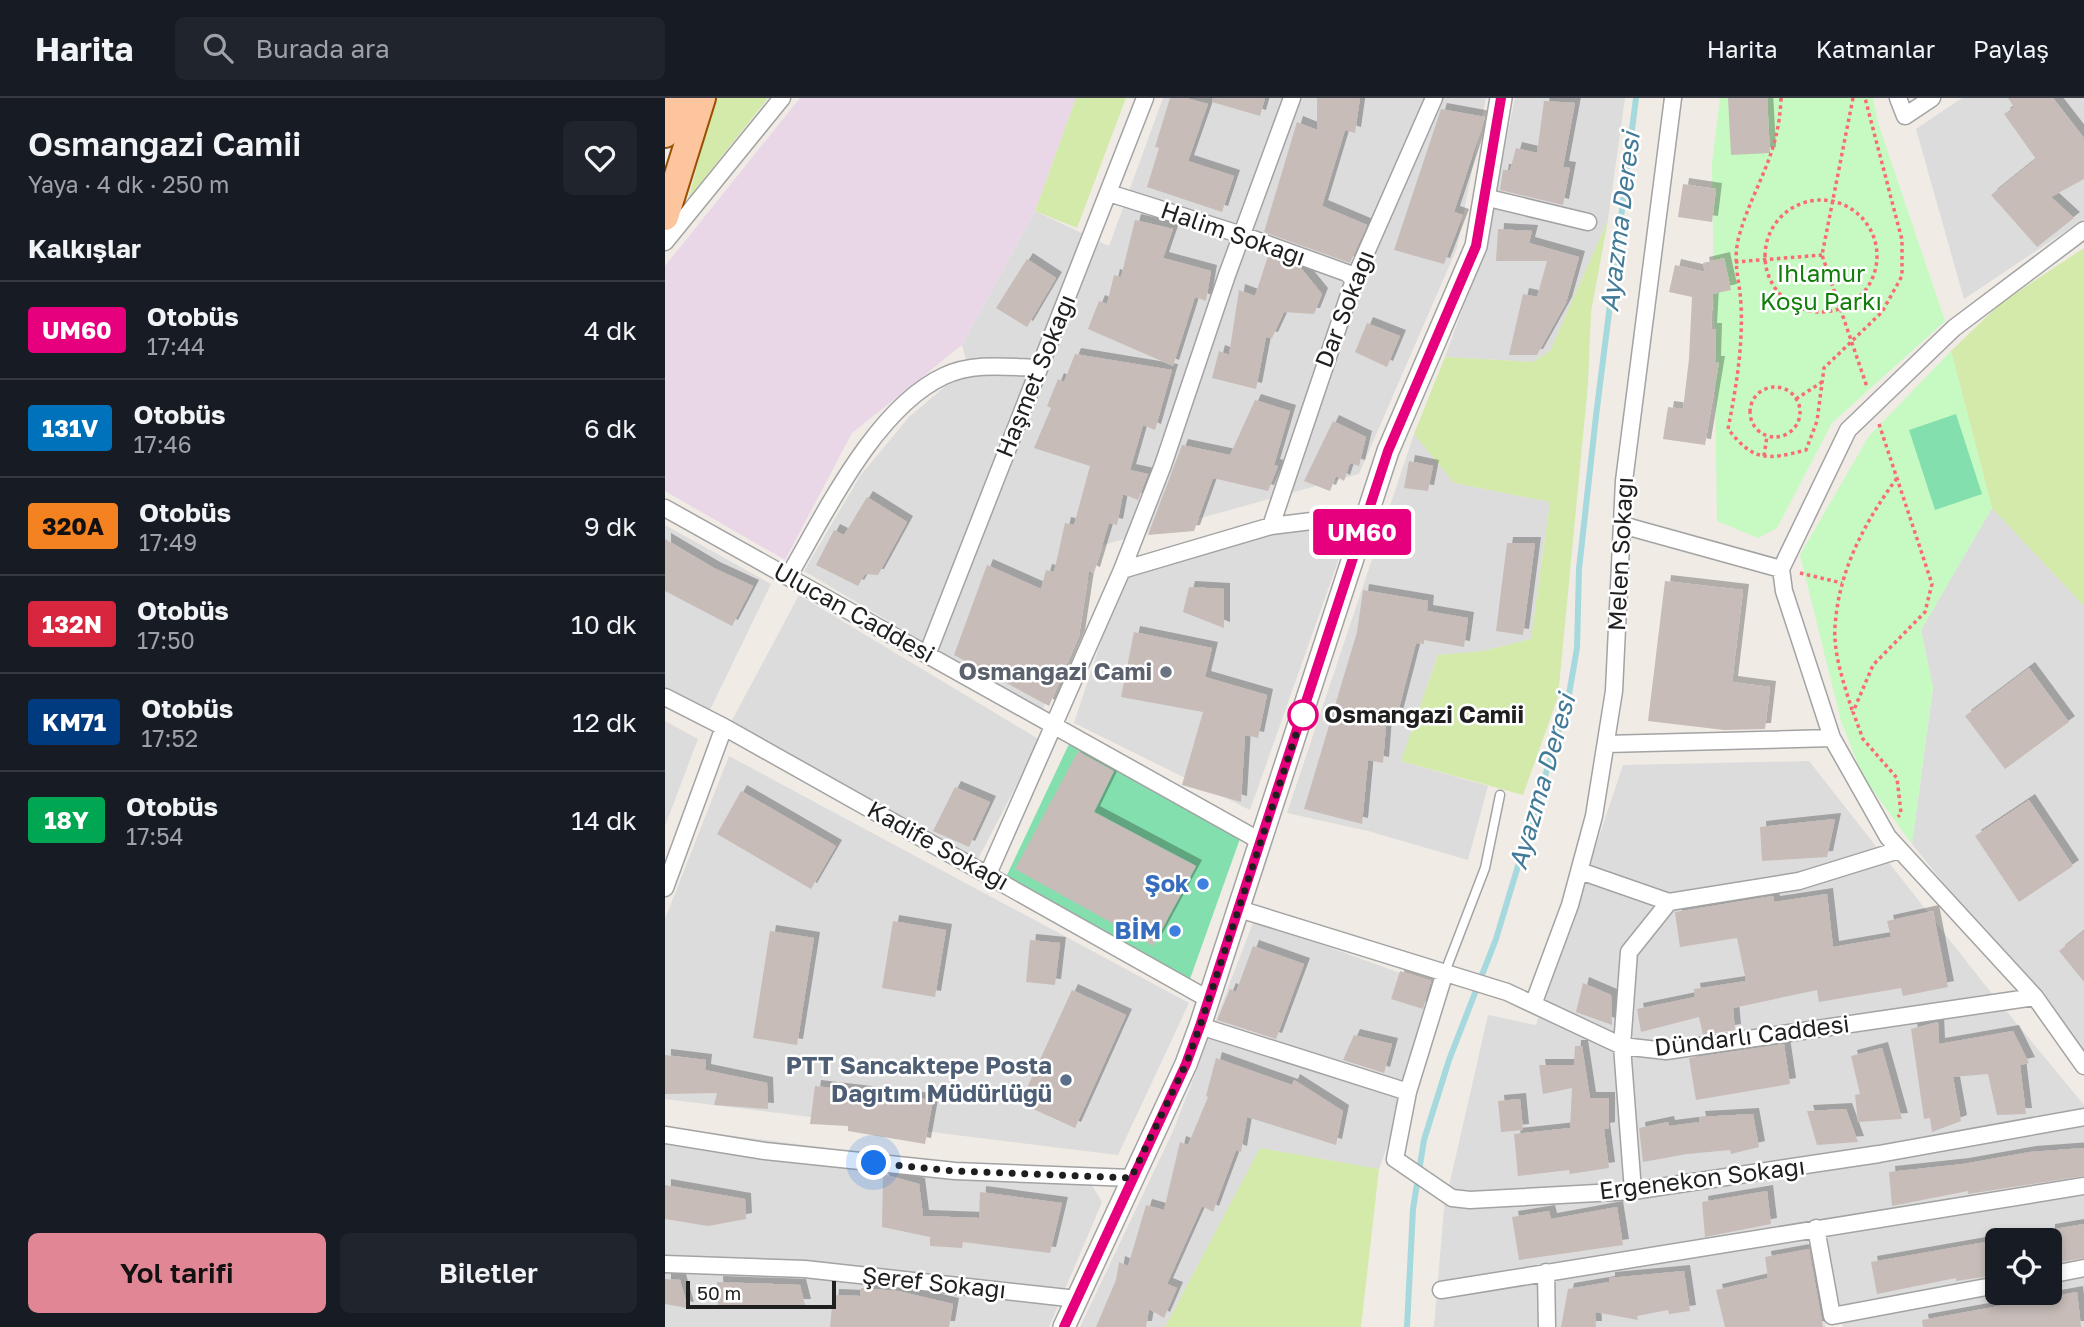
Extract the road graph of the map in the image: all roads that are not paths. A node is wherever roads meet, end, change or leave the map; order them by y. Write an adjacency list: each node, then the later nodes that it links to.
1 (676, 98): 11 (main road)
2 (702, 98): 14 (main road)
3 (782, 98): 18 (street)
4 (1145, 98): 12 (street, Haşmet Sokağı)
5 (1292, 98): 17 (street)
6 (1434, 98): 19 (street, Dar Sokağı)
7 (1501, 98): 13 (street)
8 (1673, 98): 24 (street, Melen Sokağı)
9 (1898, 98): 10 (street)
10 (1932, 98)
11 (665, 134)
12 (1109, 194): 17 (street, Halim Sokağı); 20 (street, Haşmet Sokağı)
13 (1484, 197): 15 (street); 22 (street)
14 (665, 217)
15 (1588, 222)
16 (2084, 230): 25 (street)
17 (1242, 235): 19 (street, Halim Sokağı); 26 (street)
18 (665, 242)
19 (1354, 280): 23 (street, Dar Sokağı)
20 (1039, 368): 27 (street); 28 (street, Haşmet Sokağı)
21 (665, 508): 27 (street, Ulucan Caddesi)
22 (1368, 514): 23 (street); 35 (street)
23 (1271, 526): 26 (street)
24 (1622, 526): 25 (street); 33 (street, Melen Sokağı)
25 (1781, 569): 32 (street)
26 (1122, 570): 30 (street)
27 (788, 577): 28 (street, Ulucan Caddesi)
28 (927, 655): 30 (street, Ulucan Caddesi)
29 (665, 697): 31 (street, Kadife Sokağı)
30 (1055, 726): 35 (street, Ulucan Caddesi); 38 (street)
31 (724, 727): 38 (street, Kadife Sokağı); 39 (street)
32 (1832, 738): 33 (street); 36 (street)
33 (1605, 744): 37 (street, Melen Sokağı)
34 (1500, 795): 42 (lane)
35 (1262, 842): 41 (street)
36 (1899, 850): 40 (street); 43 (street)
37 (1580, 871): 40 (street); 45 (street, Melen Sokağı)
38 (988, 874): 44 (street, Kadife Sokağı)
39 (665, 888)
40 (1669, 902): 47 (street)
41 (1239, 909): 42 (street, Dündarlı Caddesi); 44 (street)
42 (1445, 972): 45 (street, Dündarlı Caddesi); 49 (street, Ergenekon Sokağı)
43 (2035, 997): 47 (street, Dündarlı Caddesi); 48 (street)
44 (1208, 999): 46 (street)
45 (1534, 1002): 47 (street, Dündarlı Caddesi)
46 (1200, 1026): 49 (street); 52 (street)
47 (1622, 1046): 54 (street)
48 (2084, 1066)
49 (1408, 1092): 54 (street, Ergenekon Sokağı)
50 (2084, 1118): 54 (street, Ergenekon Sokağı)
51 (665, 1135): 52 (street)
52 (1131, 1178): 62 (street)
53 (2084, 1186): 55 (street)
54 (1633, 1191)
55 (1816, 1228): 58 (street); 63 (street)
56 (665, 1264): 62 (street, Şeref Sokağı)
57 (2084, 1269): 59 (street)
58 (1546, 1272): 61 (street); 65 (street)
59 (2062, 1273)
60 (1985, 1288): 63 (street)
61 (1441, 1290)
62 (1077, 1299): 64 (street)
63 (1833, 1321)
64 (1064, 1327)
65 (1547, 1327)

